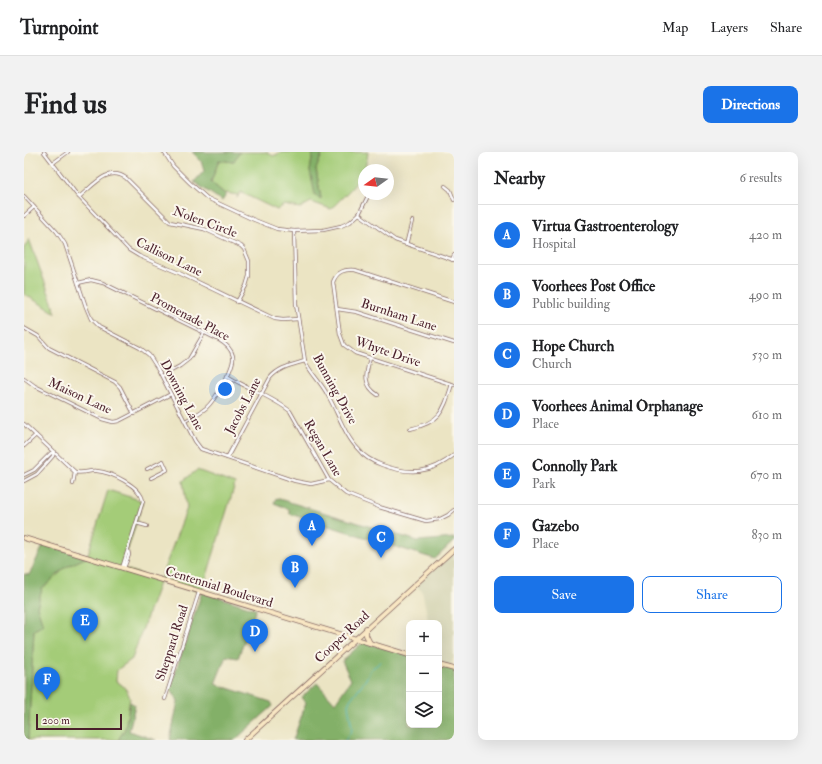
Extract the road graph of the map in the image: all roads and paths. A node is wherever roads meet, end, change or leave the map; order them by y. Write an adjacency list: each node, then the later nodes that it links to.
1 (44, 152): 4 (street, Callison Lane)
2 (68, 152): 4 (street)
3 (164, 152): 14 (street)
4 (53, 163): 7 (street, Callison Lane)
5 (445, 186): 9 (street)
6 (24, 196): 10 (street, Downing Lane)
7 (79, 197): 19 (street, Callison Lane); 19 (street, Nolen Circle)
8 (366, 200): 11 (street)
9 (454, 200)
10 (34, 207): 12 (street); 18 (street, Downing Lane)
11 (359, 214): 14 (street); 15 (street)
12 (24, 216)
13 (412, 221): 15 (street)
14 (294, 231): 22 (street, Bunning Drive)
15 (406, 245): 17 (street)
16 (454, 255): 17 (street)
17 (453, 260)
18 (78, 283): 24 (street, Promenade Place); 28 (street, Downing Lane)
19 (237, 302): 22 (street, Callison Lane)
20 (454, 302): 21 (street, Whyte Drive)
21 (337, 310): 25 (street, Burnham Lane); 26 (street, Whyte Drive)
22 (298, 319): 27 (street, Bunning Drive)
23 (24, 328): 35 (street)
24 (204, 333): 28 (street); 29 (street, Promenade Place)
25 (454, 343)
26 (370, 358): 31 (street, Whyte Drive); 34 (street)
27 (305, 361): 33 (street, Jacobs Lane); 42 (street, Bunning Drive)
28 (162, 376): 32 (street, Downing Lane)
29 (227, 376): 33 (street, Regan Lane); 36 (street, Promenade Place)
30 (24, 378): 35 (street, Maison Lane)
31 (453, 384): 38 (street)
32 (171, 394): 35 (street, Maison Lane); 36 (street, Downing Lane)
33 (262, 394): 43 (street, Jacobs Lane); 48 (street, Regan Lane)
34 (378, 395)
35 (134, 414)
36 (184, 420): 43 (street, Downing Lane)
37 (24, 424): 39 (street)
38 (410, 429)
39 (36, 434): 40 (street); 41 (street)
40 (24, 446)
41 (54, 452): 45 (street); 46 (street); 49 (street)
42 (454, 455)
43 (227, 458): 48 (street, Downing Lane)
44 (147, 470): 47 (street)
45 (75, 472): 50 (street); 52 (street)
46 (24, 475)
47 (151, 478)
48 (329, 480): 51 (street, Regan Lane)
49 (24, 481)
50 (73, 484)
51 (454, 510)
52 (136, 523): 53 (street); 56 (street)
53 (147, 526)
54 (24, 538): 56 (main road, Centennial Boulevard)
55 (454, 549): 58 (main road, Cooper Road)
56 (123, 568): 57 (main road, Centennial Boulevard)
57 (199, 592): 59 (main road, Centennial Boulevard); 64 (street, Sheppard Road)
58 (366, 628): 59 (main road, Cooper Road); 60 (main road)
59 (356, 639): 60 (main road, Centennial Boulevard); 65 (main road, Cooper Road)
60 (370, 644): 61 (main road, Centennial Boulevard)
61 (406, 655)
62 (442, 666): 63 (main road)
63 (454, 669)
64 (165, 700)
65 (245, 740)

